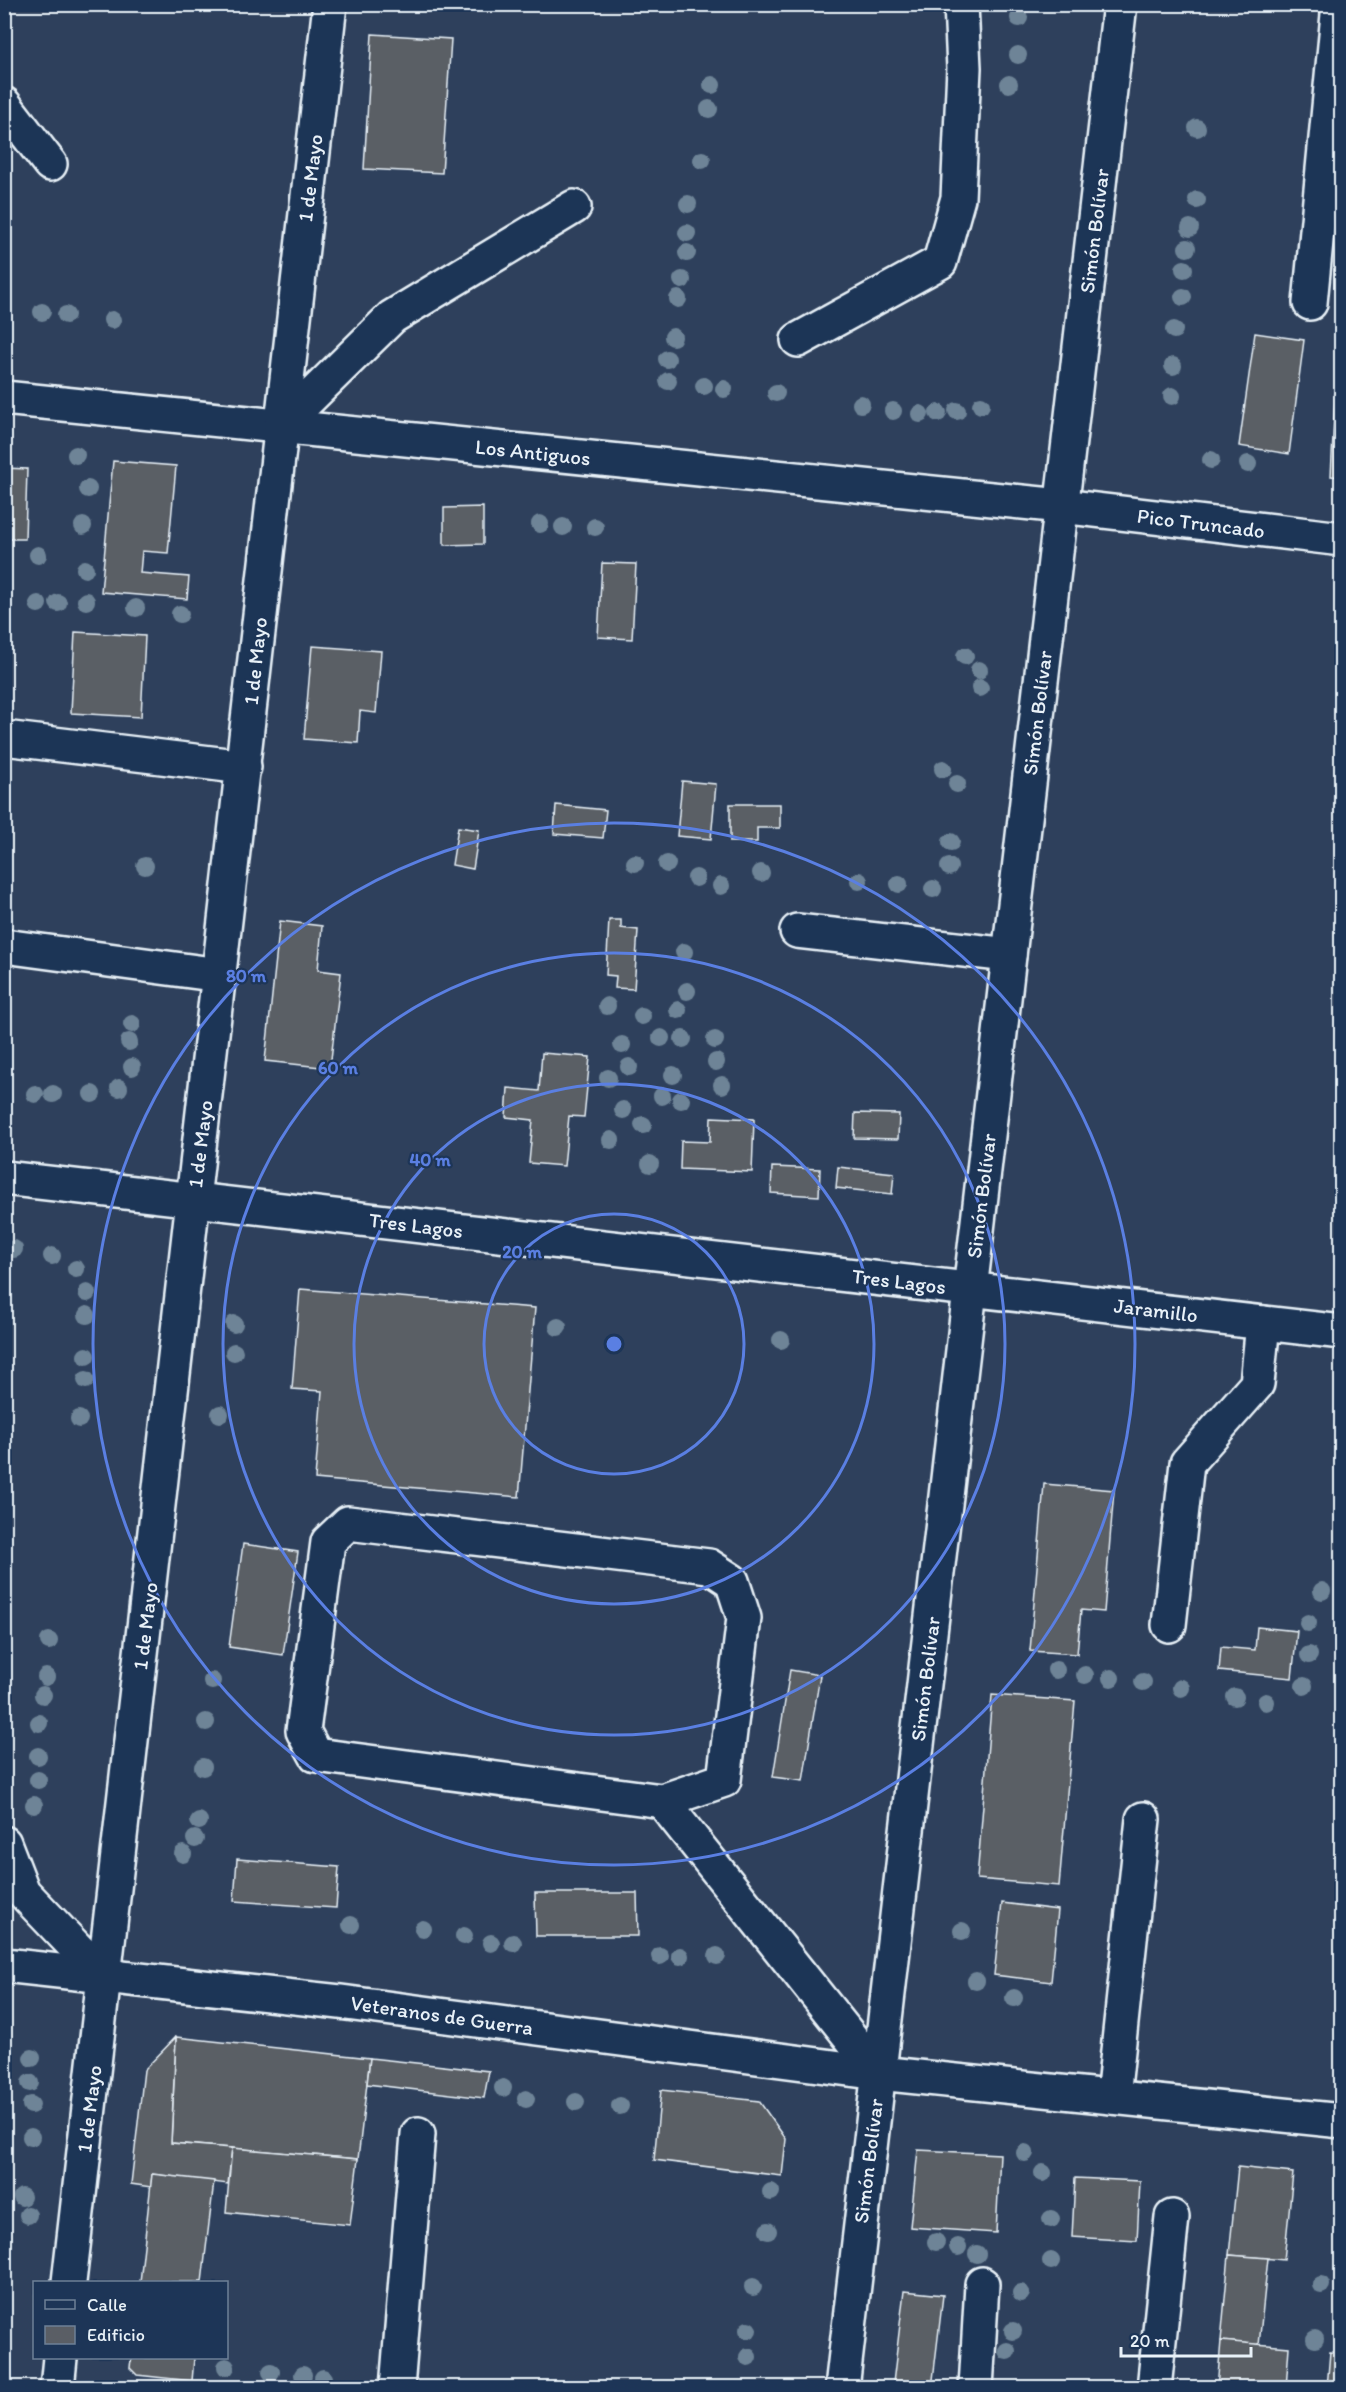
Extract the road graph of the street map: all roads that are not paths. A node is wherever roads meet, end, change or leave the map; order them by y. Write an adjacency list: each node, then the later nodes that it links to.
1 (330, 4): 11 (street, 1 de Mayo)
2 (960, 4): 9 (street)
3 (1120, 4): 12 (street, Simón Bolívar)
4 (1339, 4): 8 (street)
5 (4, 104): 6 (street)
6 (50, 164)
7 (574, 207): 11 (street)
8 (1310, 303)
9 (798, 340)
10 (4, 398): 11 (street, Los Antiguos)
11 (281, 426): 12 (street, Los Antiguos); 15 (street, 1 de Mayo)
12 (1062, 506): 13 (street, Pico Truncado); 18 (street, Simón Bolívar)
13 (1341, 539)
14 (4, 738): 15 (street)
15 (244, 767): 19 (street, 1 de Mayo)
16 (797, 931): 18 (street)
17 (4, 946): 19 (street)
18 (1009, 955): 22 (street, Simón Bolívar)
19 (220, 975): 21 (street, 1 de Mayo)
20 (4, 1178): 21 (street, Tres Lagos)
21 (194, 1200): 22 (street, Tres Lagos); 30 (street, 1 de Mayo)
22 (970, 1289): 23 (street, Jaramillo); 31 (street, Simón Bolívar)
23 (1263, 1323): 24 (street, Jaramillo); 25 (street)
24 (1341, 1332)
25 (1169, 1626)
26 (663, 1801): 26 (street); 31 (street)
27 (1143, 1819): 32 (street)
28 (4, 1843): 30 (street)
29 (4, 1965): 30 (street, Veteranos de Guerra)
30 (104, 1977): 31 (street, Veteranos de Guerra); 36 (street, 1 de Mayo)
31 (879, 2073): 32 (street, Veteranos de Guerra); 41 (street, Simón Bolívar)
32 (1113, 2097): 33 (street, Veteranos de Guerra)
33 (1341, 2121)
34 (418, 2134): 40 (street)
35 (1172, 2217): 43 (street)
36 (69, 2281)
37 (982, 2284): 42 (street)
38 (60, 2359): 39 (street)
39 (57, 2388)
40 (398, 2388)
41 (842, 2388)
42 (975, 2388)
43 (1154, 2388)

